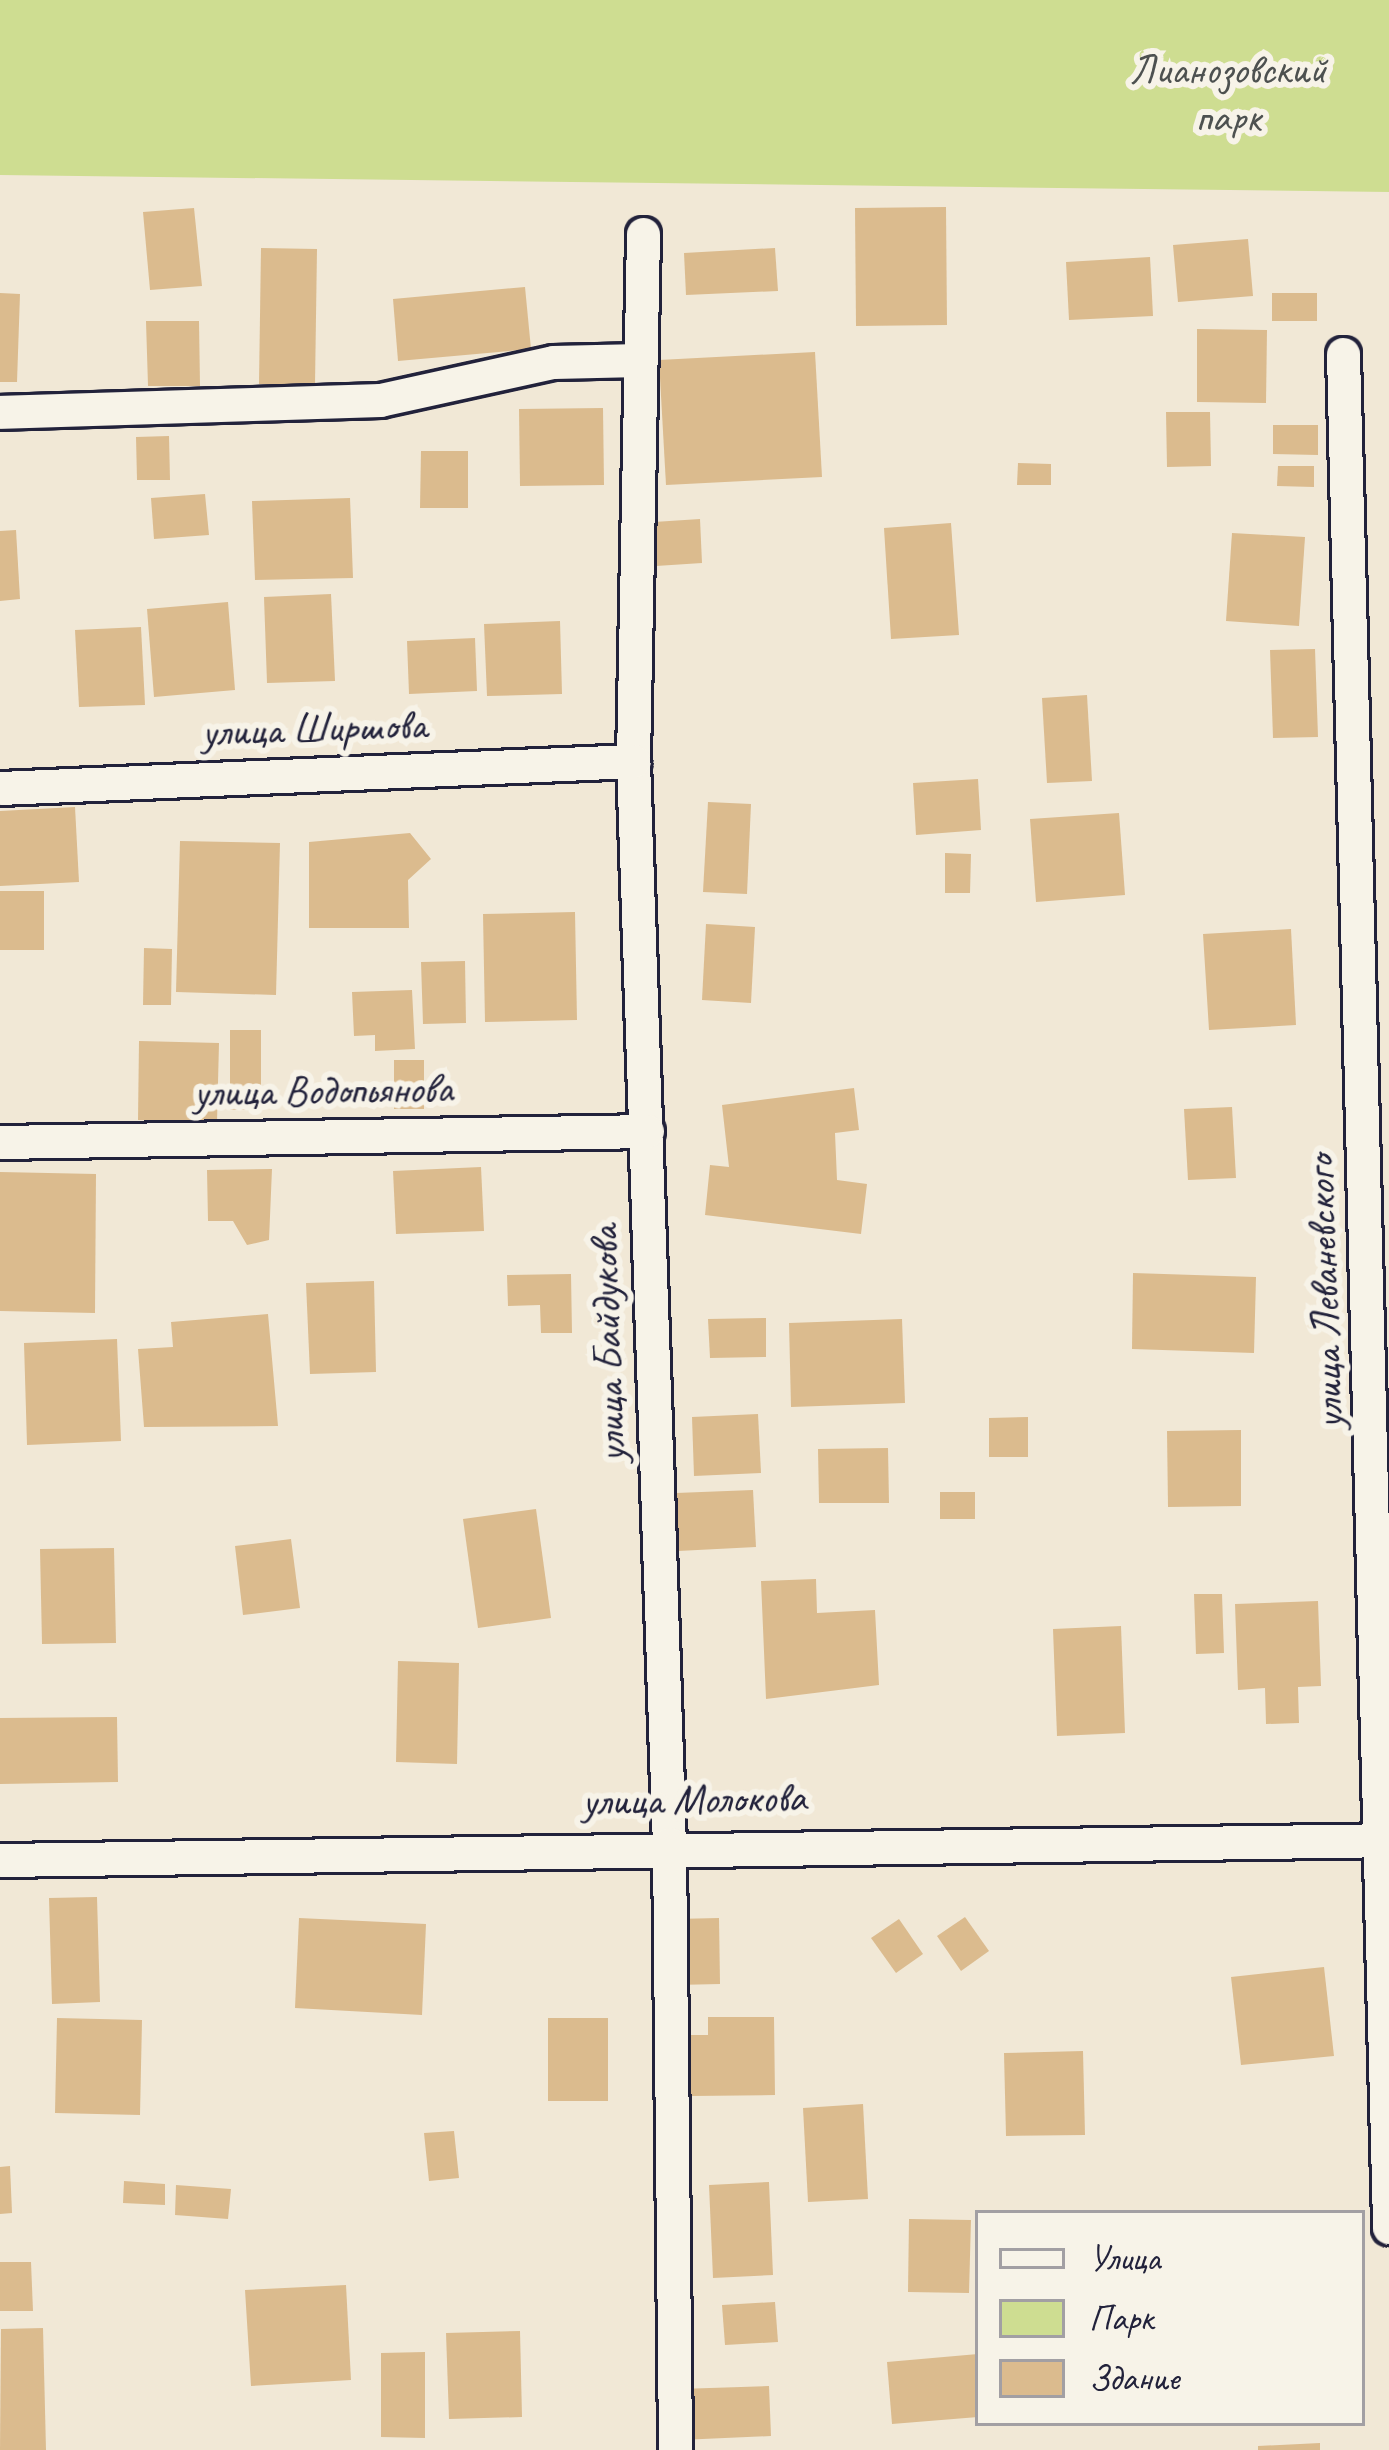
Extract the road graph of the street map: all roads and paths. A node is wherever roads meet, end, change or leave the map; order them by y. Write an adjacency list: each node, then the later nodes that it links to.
1 (643, 234): 3 (street, улица Байдукова)
2 (1342, 354): 9 (street, улица Леваневского)
3 (640, 359): 4 (street); 5 (street, улица Байдукова)
4 (0, 412)
5 (633, 761): 6 (street, улица Ширшова); 7 (street, улица Байдукова)
6 (0, 788)
7 (646, 1131): 8 (street, улица Водопьянова); 10 (street, улица Байдукова)
8 (0, 1142)
9 (1388, 1840): 10 (street, улица Молокова); 12 (street, улица Леваневского)
10 (669, 1844): 11 (street, улица Молокова); 13 (street, улица Байдукова)
11 (0, 1860)
12 (1389, 2227)
13 (675, 2450)

